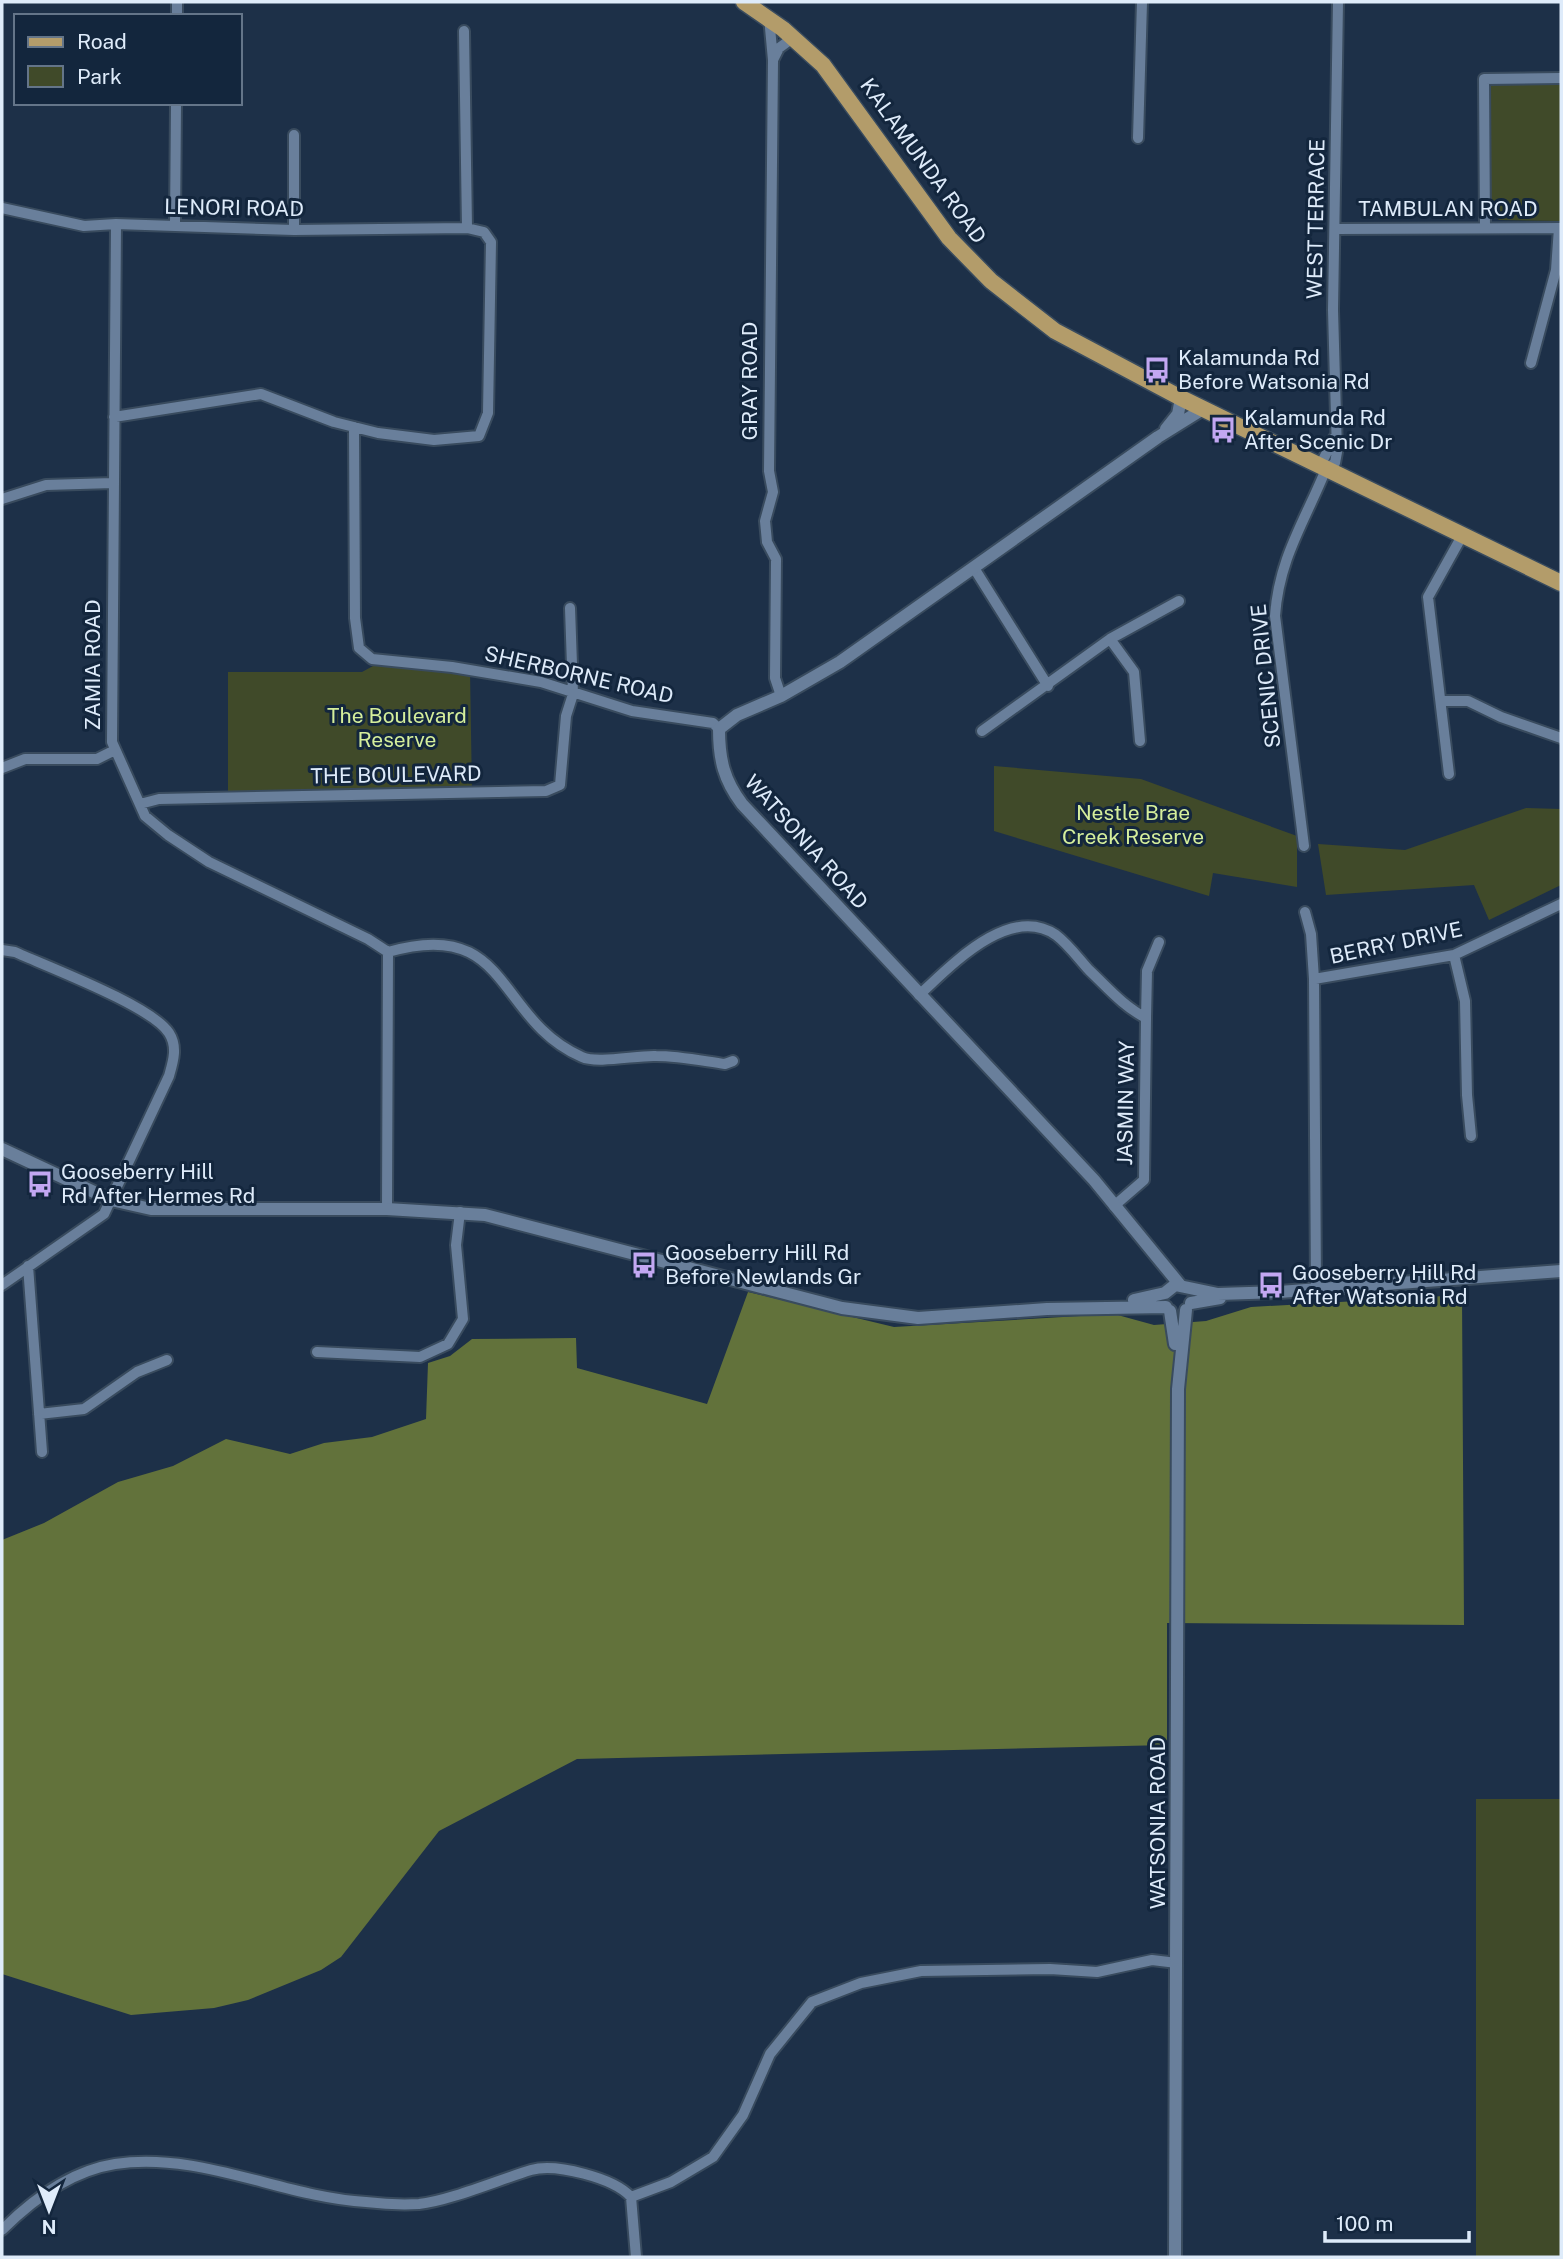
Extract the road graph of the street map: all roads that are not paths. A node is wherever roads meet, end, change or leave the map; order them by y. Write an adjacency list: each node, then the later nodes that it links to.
1 (744, 2): 4 (main road, KALAMUNDA ROAD)
2 (1142, 2): 11 (street)
3 (1338, 2): 18 (street, WEST TERRACE)
4 (769, 17): 6 (main road, KALAMUNDA ROAD); 7 (street, GRAY ROAD)
5 (464, 31): 16 (street)
6 (794, 37): 7 (street); 21 (main road, KALAMUNDA ROAD)
7 (773, 60): 37 (street, GRAY ROAD)
8 (1561, 78): 15 (street)
9 (176, 105): 14 (street)
10 (294, 135): 19 (street)
11 (1138, 138)
12 (2, 208): 13 (street, LENORI ROAD)
13 (116, 224): 14 (street, LENORI ROAD); 23 (street, ZAMIA ROAD)
14 (175, 225): 19 (street, LENORI ROAD)
15 (1485, 227): 17 (street, TAMBULAN ROAD); 18 (street, TAMBULAN ROAD)
16 (467, 228): 19 (street, LENORI ROAD); 24 (street)
17 (1560, 228): 20 (street)
18 (1335, 229): 26 (street, WEST TERRACE)
19 (294, 230)
20 (1531, 363)
21 (1181, 398): 22 (main road, KALAMUNDA ROAD); 25 (street)
22 (1203, 409): 25 (street); 26 (main road, KALAMUNDA ROAD)
23 (114, 417): 24 (street); 27 (street, ZAMIA ROAD)
24 (354, 427): 36 (street, SHERBORNE ROAD)
25 (1158, 437): 30 (street)
26 (1326, 469): 29 (main road, KALAMUNDA ROAD); 47 (street, SCENIC DRIVE)
27 (113, 483): 28 (street); 43 (street, ZAMIA ROAD)
28 (2, 499)
29 (1462, 536): 31 (main road, KALAMUNDA ROAD); 38 (street)
30 (974, 568): 35 (street); 37 (street)
31 (1561, 583)
32 (1179, 601): 34 (street)
33 (570, 608): 36 (street, THE BOULEVARD)
34 (1110, 639): 35 (street); 42 (street)
35 (1048, 687): 40 (street)
36 (573, 694): 39 (street, SHERBORNE ROAD); 46 (street, THE BOULEVARD)
37 (782, 696): 39 (street)
38 (1441, 701): 41 (street); 45 (street)
39 (719, 729): 55 (street, WATSONIA ROAD)
40 (982, 731)
41 (1561, 738)
42 (1140, 741)
43 (116, 750): 44 (street); 46 (street, ZAMIA ROAD)
44 (2, 768)
45 (1449, 774)
46 (140, 804): 52 (street, ZAMIA ROAD)
47 (1304, 846)
48 (1561, 904): 53 (street, BERRY DRIVE)
49 (1305, 912): 54 (street)
50 (1159, 943): 56 (street)
51 (2, 950): 60 (street)
52 (388, 952): 57 (street); 62 (street)
53 (1454, 955): 54 (street, BERRY DRIVE); 58 (street)
54 (1314, 979): 68 (street)
55 (919, 995): 56 (street, JASMIN WAY); 61 (street, WATSONIA ROAD)
56 (1146, 1018): 61 (street, JASMIN WAY)
57 (733, 1061)
58 (1471, 1136)
59 (2, 1149): 60 (street)
60 (111, 1200): 62 (street); 65 (street)
61 (1114, 1206): 64 (street, WATSONIA ROAD)
62 (387, 1209): 63 (street)
63 (460, 1212): 71 (street); 73 (street)
64 (1164, 1265): 69 (street); 70 (street, WATSONIA ROAD)
65 (28, 1266): 67 (street); 76 (street)
66 (1561, 1271): 68 (street)
67 (2, 1284)
68 (1316, 1289): 70 (street)
69 (1165, 1292): 70 (street); 71 (street); 72 (street, WATSONIA ROAD)
70 (1186, 1297): 72 (street); 75 (street, WATSONIA ROAD)
71 (1047, 1309): 72 (street)
72 (1168, 1309): 75 (street, WATSONIA ROAD)
73 (317, 1352)
74 (167, 1360): 76 (street)
75 (1178, 1389): 78 (street, WATSONIA ROAD)
76 (39, 1415): 77 (street)
77 (42, 1452)
78 (1177, 1964): 79 (street); 82 (street, WATSONIA ROAD)
79 (631, 2197): 80 (street); 81 (street)
80 (2, 2230)
81 (636, 2257)
82 (1175, 2257)

